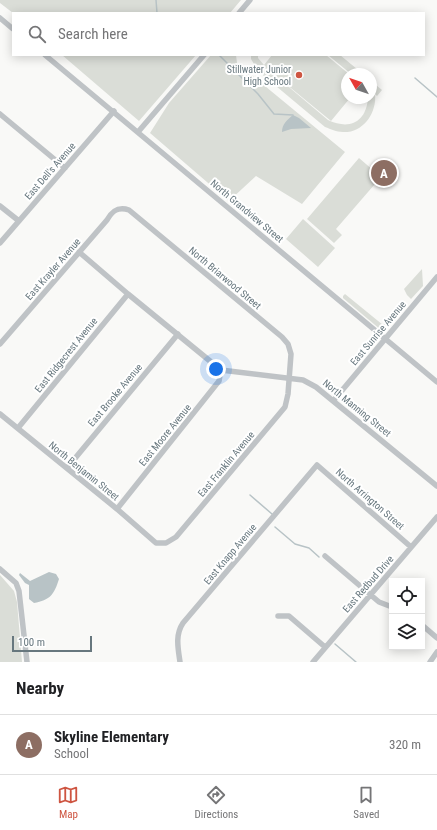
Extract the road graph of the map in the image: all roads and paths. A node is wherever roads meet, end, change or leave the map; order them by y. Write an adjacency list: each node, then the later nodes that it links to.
1 (250, 0): 2 (street)
2 (240, 12)
3 (0, 18): 4 (street)
4 (12, 28)
5 (46, 56): 7 (street, North Grandview Street)
6 (203, 56): 9 (street)
7 (114, 111): 9 (street, North Grandview Street); 10 (street, East Dell's Avenue)
8 (0, 114): 10 (street)
9 (138, 132): 19 (street, North Grandview Street)
10 (65, 168): 13 (street, East Dell's Avenue)
11 (0, 206): 13 (street)
12 (120, 208): 15 (street, East Krayler Avenue); 22 (street, North Briarwood Street)
13 (19, 221): 14 (street, East Dell's Avenue)
14 (0, 243)
15 (79, 252): 17 (street); 20 (street, East Krayler Avenue)
16 (437, 277): 19 (street, East Sunrise Avenue)
17 (128, 294): 18 (street); 26 (street, East Ridgecrest Avenue)
18 (178, 334): 21 (street); 28 (street, East Brooke Avenue)
19 (385, 338): 23 (street, North Grandview Street); 24 (street, East Sunrise Avenue)
20 (0, 344)
21 (221, 370): 22 (street, North Manning Street); 30 (street, East Moore Avenue)
22 (289, 379): 24 (street, North Manning Street); 32 (street, East Franklin Avenue)
23 (437, 382)
24 (334, 400): 29 (street, North Manning Street)
25 (0, 414): 26 (street, North Benjamin Street)
26 (18, 428): 28 (street, North Benjamin Street)
27 (317, 465): 33 (street, North Arrington Street); 44 (street, East Knapp Avenue)
28 (66, 468): 30 (street, North Benjamin Street)
29 (437, 486)
30 (117, 509): 32 (street, North Benjamin Street)
31 (437, 517): 33 (street, East Redbud Drive)
32 (156, 543)
33 (411, 547): 36 (street, East Redbud Drive)
34 (325, 556): 36 (street)
35 (0, 569): 43 (street)
36 (371, 595): 37 (street); 41 (street, East Redbud Drive)
37 (389, 606)
38 (278, 616): 41 (street)
39 (425, 628): 40 (street)
40 (437, 638)
41 (325, 647): 45 (street, East Redbud Drive)
42 (437, 652): 46 (street)
43 (27, 662)
44 (180, 662)
45 (313, 662)
46 (430, 662)

